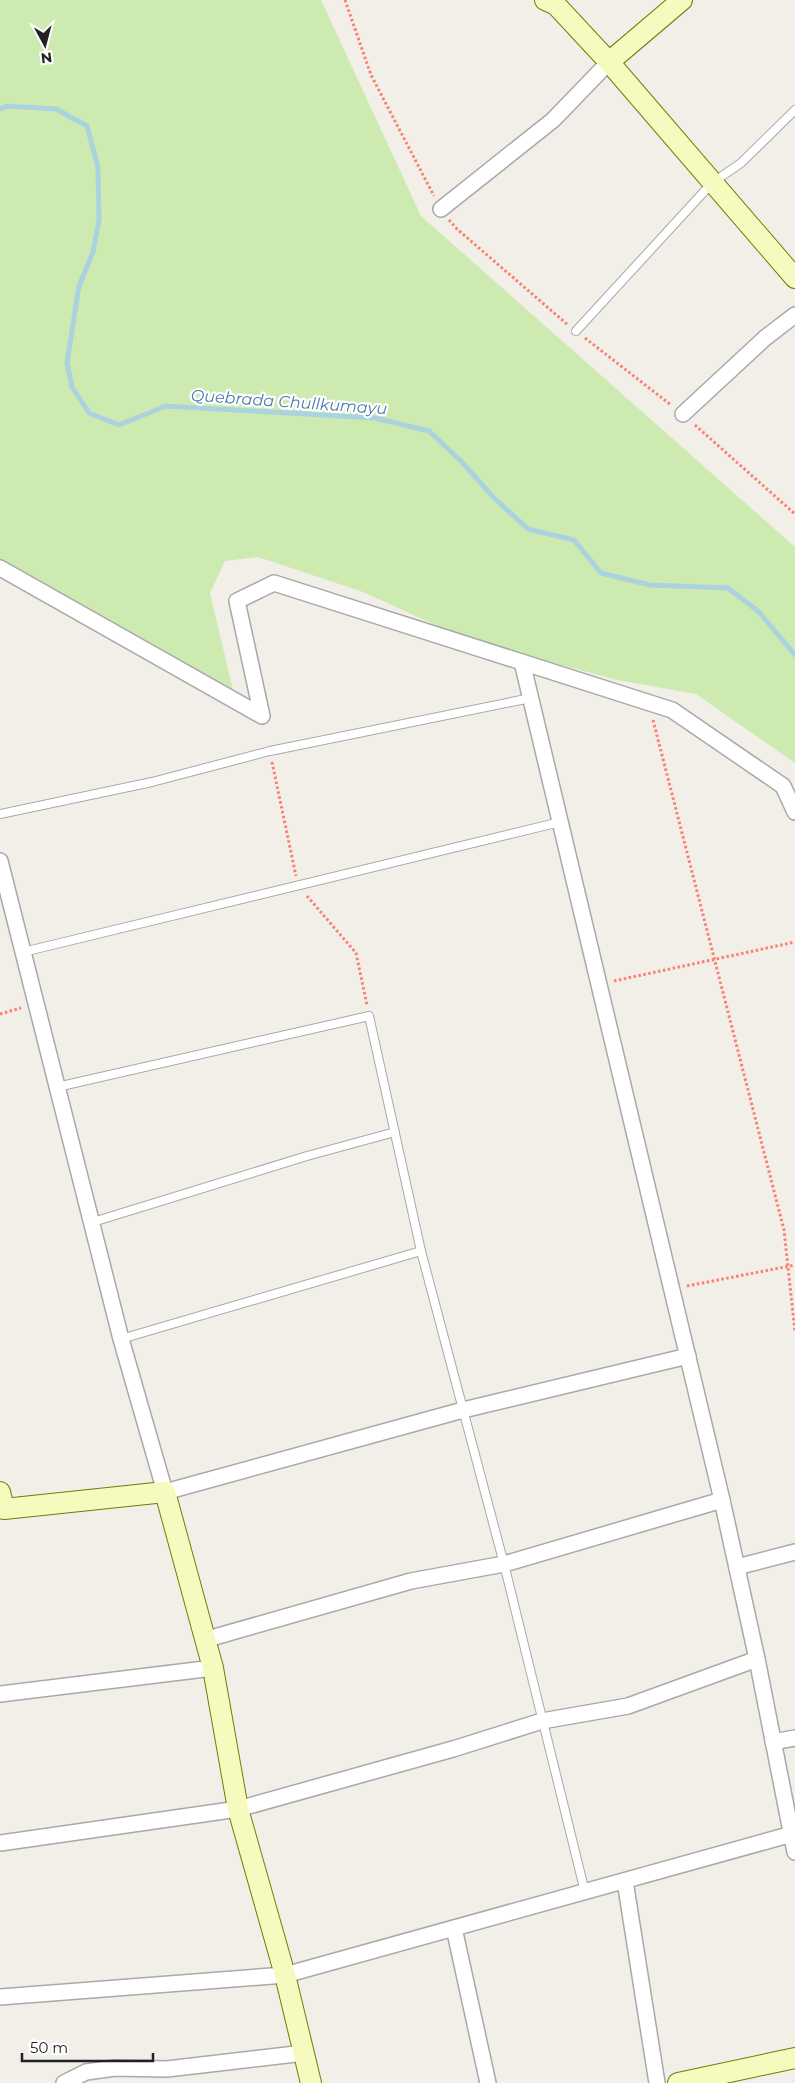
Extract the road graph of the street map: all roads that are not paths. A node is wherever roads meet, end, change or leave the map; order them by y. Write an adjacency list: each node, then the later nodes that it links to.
1 (545, 0): 3 (street)
2 (682, 0): 3 (street)
3 (609, 62): 5 (street); 6 (street)
4 (795, 110): 5 (lane)
5 (712, 184): 7 (street); 9 (lane)
6 (441, 210)
7 (795, 278)
8 (795, 315): 10 (street)
9 (576, 331)
10 (683, 414)
11 (0, 568): 12 (street)
12 (522, 662): 13 (street); 14 (street)
13 (530, 698): 15 (lane); 16 (street)
14 (795, 812)
15 (0, 814)
16 (560, 822): 18 (lane); 24 (street)
17 (0, 861): 18 (street)
18 (23, 952): 19 (street)
19 (58, 1087): 20 (lane); 21 (street)
20 (395, 1132): 21 (lane); 22 (lane)
21 (93, 1222): 23 (street)
22 (420, 1251): 23 (lane); 25 (lane)
23 (121, 1339): 26 (street)
24 (688, 1356): 25 (street); 27 (street)
25 (463, 1410): 26 (street); 30 (lane)
26 (165, 1492): 28 (street); 32 (street)
27 (722, 1500): 30 (street); 31 (street)
28 (2, 1504)
29 (795, 1552): 31 (street)
30 (504, 1564): 32 (street); 36 (lane)
31 (737, 1568): 33 (street)
32 (204, 1640): 34 (street)
33 (757, 1659): 36 (street); 38 (street)
34 (213, 1668): 35 (street); 39 (street)
35 (0, 1694)
36 (542, 1721): 39 (street); 44 (lane)
37 (795, 1738): 38 (street)
38 (773, 1742): 40 (street)
39 (238, 1810): 41 (street); 46 (street)
40 (792, 1834): 42 (street); 43 (street)
41 (0, 1843)
42 (795, 1852)
43 (625, 1880): 44 (street); 54 (street)
44 (586, 1892): 45 (street)
45 (454, 1928): 46 (street); 53 (street)
46 (285, 1975): 47 (street); 48 (street)
47 (0, 1997)
48 (304, 2053): 50 (street); 52 (street)
49 (795, 2058): 55 (street)
50 (168, 2076): 51 (street)
51 (64, 2083)
52 (311, 2083)
53 (488, 2083)
54 (657, 2083)
55 (678, 2083)

